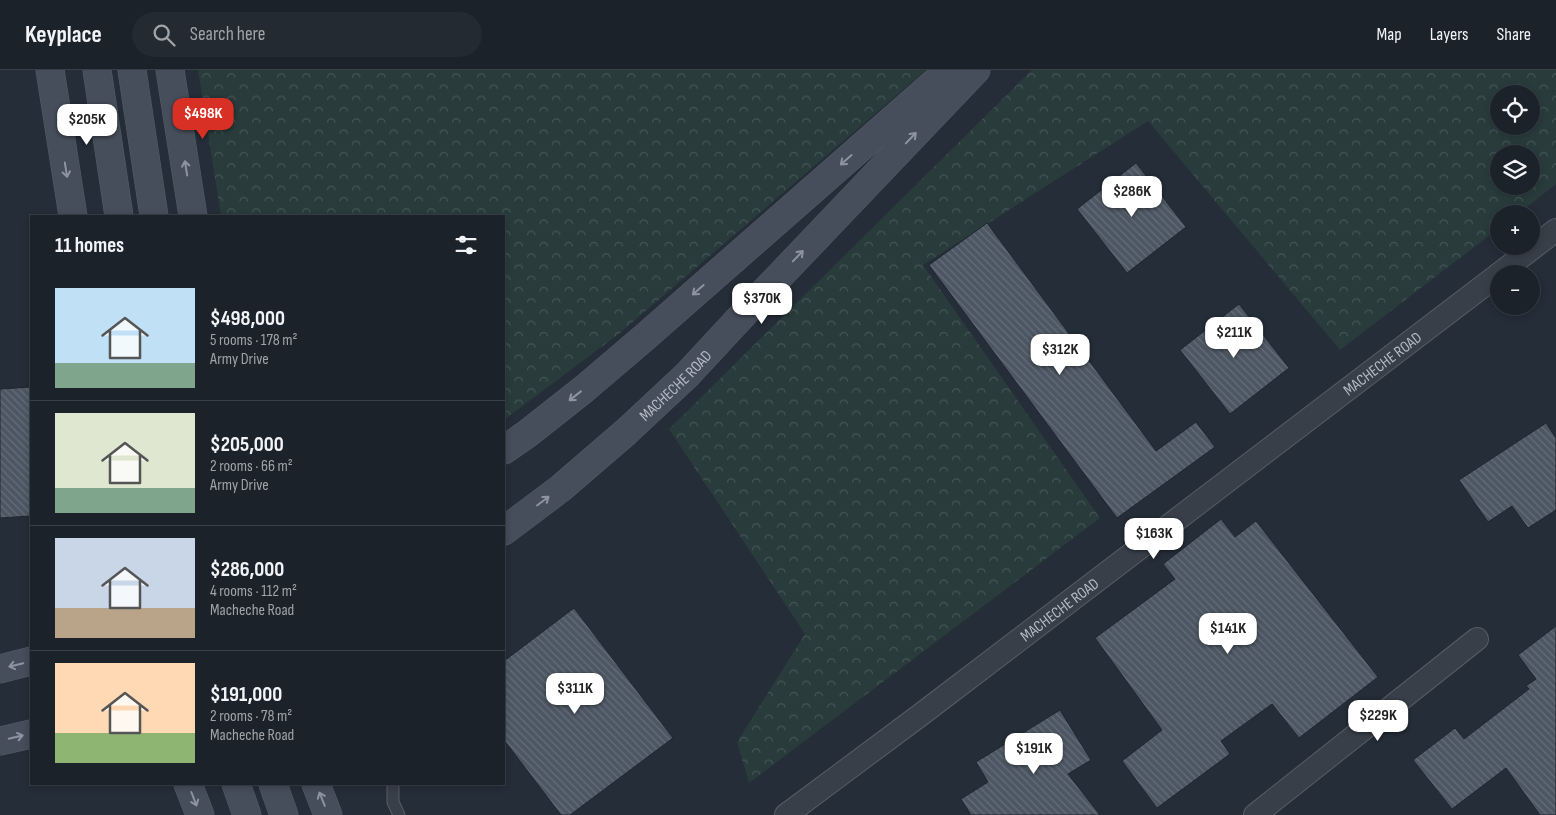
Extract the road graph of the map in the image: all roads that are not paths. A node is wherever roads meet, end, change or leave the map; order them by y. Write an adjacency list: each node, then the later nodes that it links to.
1 (50, 70): 7 (main road, one-way to 7)
2 (97, 70): 8 (main road)
3 (132, 70): 9 (main road)
4 (170, 70): 10 (main road, one-way to 4)
5 (949, 70): 14 (main road, one-way to 14)
6 (976, 70): 15 (main road, MACHECHE ROAD, one-way to 6)
7 (73, 215)
8 (119, 215)
9 (154, 215)
10 (193, 215)
11 (1556, 230): 12 (street, MACHECHE ROAD)
12 (1511, 265)
13 (1490, 281): 31 (street, MACHECHE ROAD)
14 (505, 449)
15 (505, 529)
16 (1477, 640): 32 (street)
17 (30, 661): 18 (main road, one-way to 18)
18 (0, 669)
19 (30, 734): 20 (main road, one-way to 19)
20 (0, 741)
21 (188, 785): 26 (main road, one-way to 26)
22 (236, 785): 27 (main road)
23 (273, 785): 28 (main road)
24 (316, 785): 29 (main road, one-way to 24)
25 (393, 785): 30 (lane)
26 (200, 815)
27 (247, 815)
28 (284, 815)
29 (328, 815)
30 (399, 815)
31 (786, 815)
32 (1255, 815)

